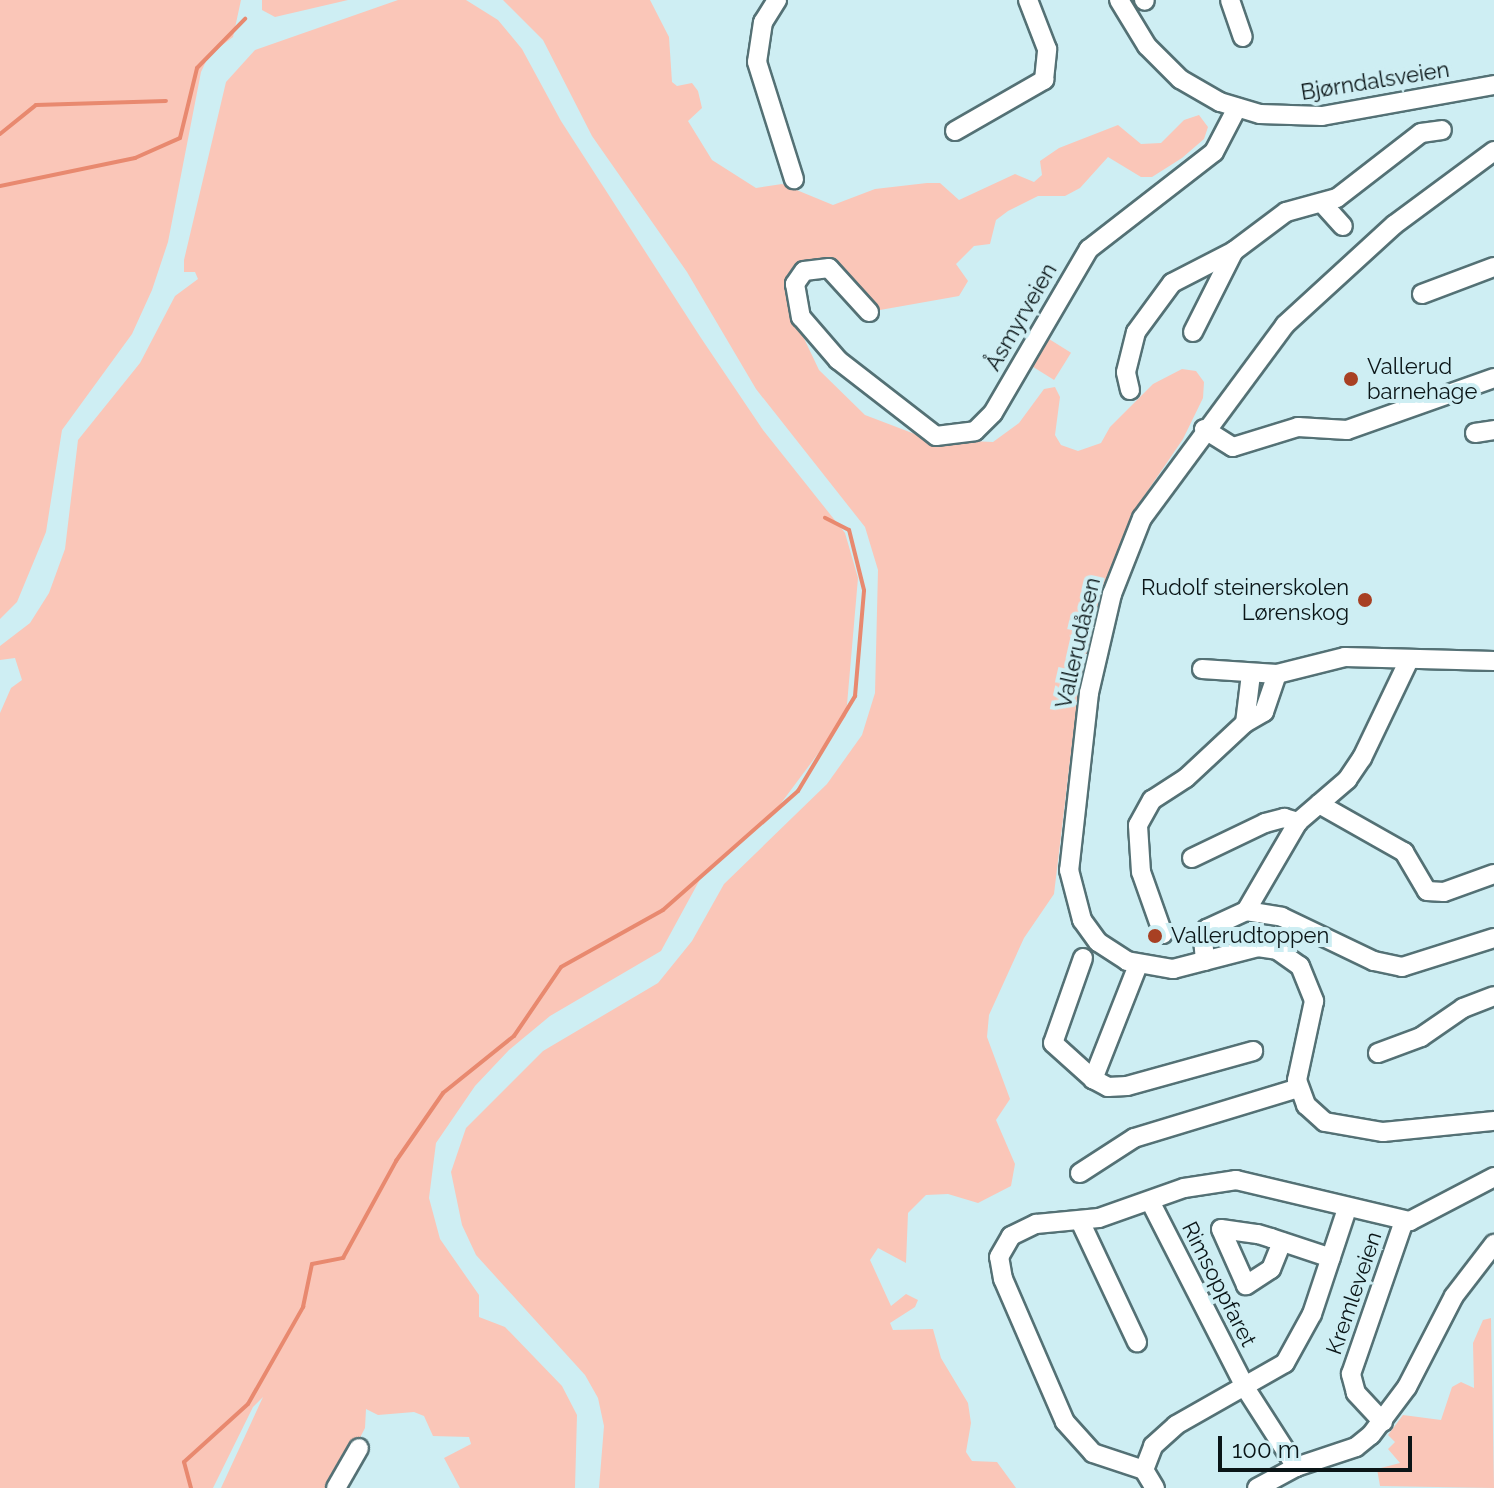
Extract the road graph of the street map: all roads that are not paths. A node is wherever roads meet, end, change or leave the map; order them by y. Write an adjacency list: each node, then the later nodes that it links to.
1 (777, 0): 11 (street)
2 (1028, 0): 9 (street)
3 (1119, 0): 7 (street, Bjørndalsveien)
4 (1230, 0): 5 (street)
5 (1243, 37)
6 (1494, 85): 7 (street, Bjørndalsveien)
7 (1237, 108): 17 (street, Åsmyrveien)
8 (1442, 130): 12 (street)
9 (955, 131)
10 (1494, 151): 21 (street, Vallerudåsen)
11 (794, 179)
12 (1322, 203): 13 (street); 14 (street)
13 (1343, 226)
14 (1234, 251): 18 (street); 20 (street)
15 (1494, 267): 16 (street)
16 (1422, 294)
17 (869, 312)
18 (1193, 332)
19 (1494, 378): 21 (street)
20 (1130, 390)
21 (1204, 429): 37 (street, Vallerudåsen)
22 (1409, 660): 23 (street); 26 (street); 28 (street)
23 (1494, 661)
24 (1202, 669): 25 (street)
25 (1251, 674): 26 (street); 27 (street)
26 (1277, 674): 27 (street)
27 (1245, 723): 33 (street)
28 (1319, 804): 29 (street); 31 (street)
29 (1298, 822): 30 (street); 32 (street)
30 (1192, 858)
31 (1494, 874)
32 (1246, 911): 34 (street); 36 (street)
33 (1163, 934)
34 (1494, 938)
35 (1083, 958): 41 (street)
36 (1205, 961): 37 (street, Vallerudåsen); 42 (street, Vallerudåsen)
37 (1138, 965): 41 (street)
38 (1494, 996): 40 (street)
39 (1253, 1051): 41 (street)
40 (1378, 1053)
41 (1093, 1079)
42 (1299, 1088): 43 (street); 44 (street)
43 (1494, 1121)
44 (1080, 1173)
45 (1494, 1177): 49 (street, Kremleveien)
46 (1150, 1201): 47 (street); 48 (street); 54 (street, Rimsoppfaret)
47 (1347, 1209): 49 (street); 52 (street)
48 (1080, 1221): 53 (street); 58 (street)
49 (1404, 1221): 55 (street, Kremleveien)
50 (1282, 1242): 52 (street)
51 (1494, 1244): 55 (street)
52 (1331, 1258): 54 (street)
53 (1137, 1342)
54 (1246, 1389): 57 (street, Rimsoppfaret); 58 (street)
55 (1383, 1422): 57 (street)
56 (359, 1448): 59 (street)
57 (1296, 1467): 61 (street)
58 (1144, 1470): 60 (street)
59 (336, 1488)
60 (1155, 1488)
61 (1257, 1488)

